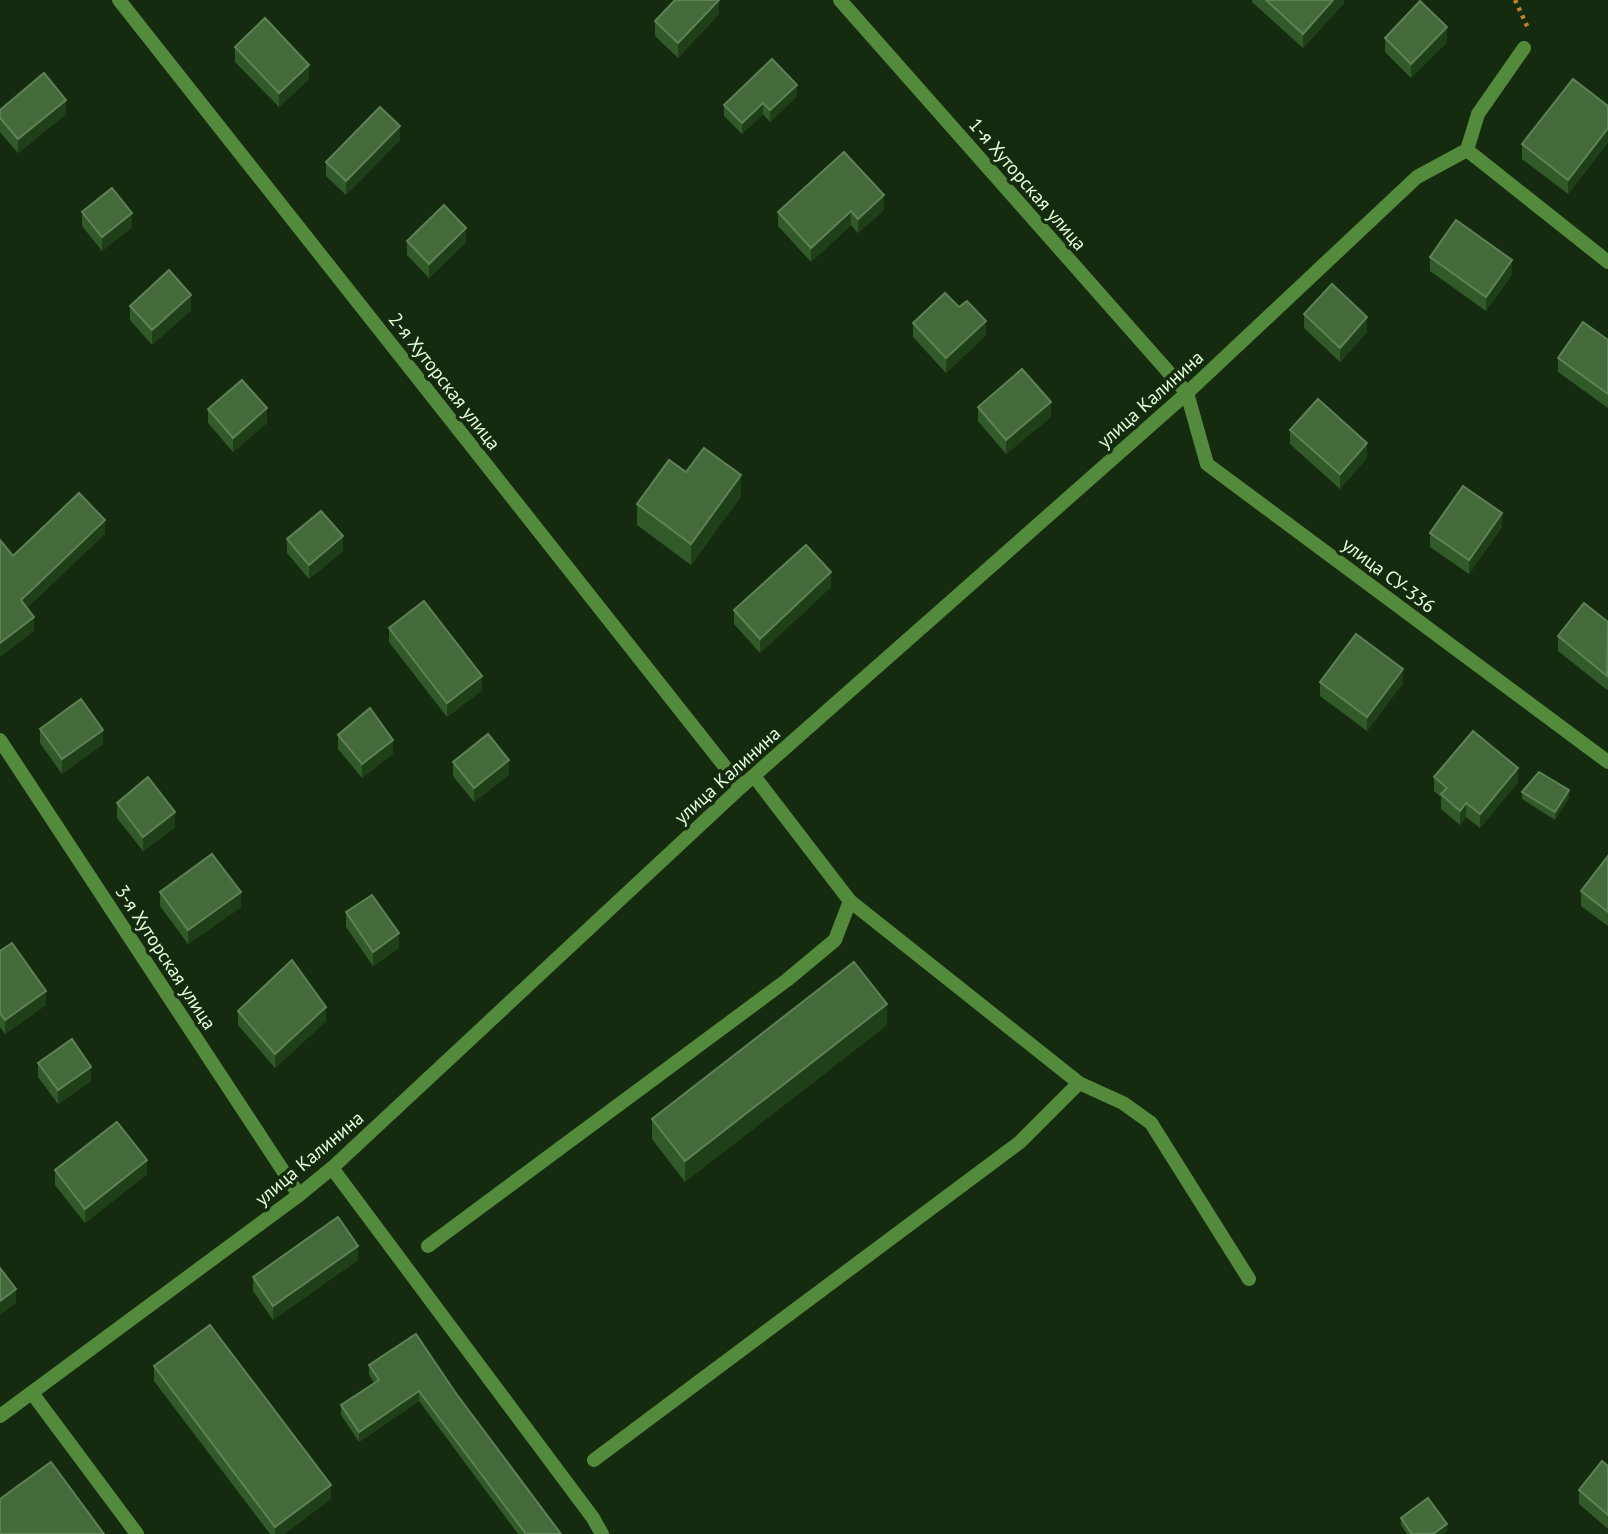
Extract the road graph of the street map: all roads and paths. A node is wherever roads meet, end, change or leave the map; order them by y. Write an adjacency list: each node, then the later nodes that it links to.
1 (119, 0): 10 (street, 2-я Хуторская улица)
2 (840, 0): 6 (street, 1-я Хуторская улица)
3 (1524, 48): 4 (street)
4 (1467, 150): 5 (street); 6 (street, улица Калинина)
5 (1608, 262)
6 (1187, 393): 8 (street, улица СУ-336); 9 (street, улица Калинина)
7 (0, 740): 14 (street, 3-я Хуторская улица)
8 (1608, 762)
9 (754, 776): 10 (street, улица Калинина); 11 (street)
10 (741, 787): 13 (street, улица Калинина)
11 (850, 901): 12 (street); 15 (street)
12 (1080, 1083): 16 (street); 19 (street)
13 (332, 1168): 14 (street, улица Калинина); 21 (street)
14 (299, 1195): 17 (street, улица Калинина)
15 (428, 1245)
16 (1249, 1279)
17 (32, 1392): 18 (street, улица Калинина); 20 (street)
18 (0, 1416)
19 (594, 1460)
20 (137, 1534)
21 (602, 1534)

